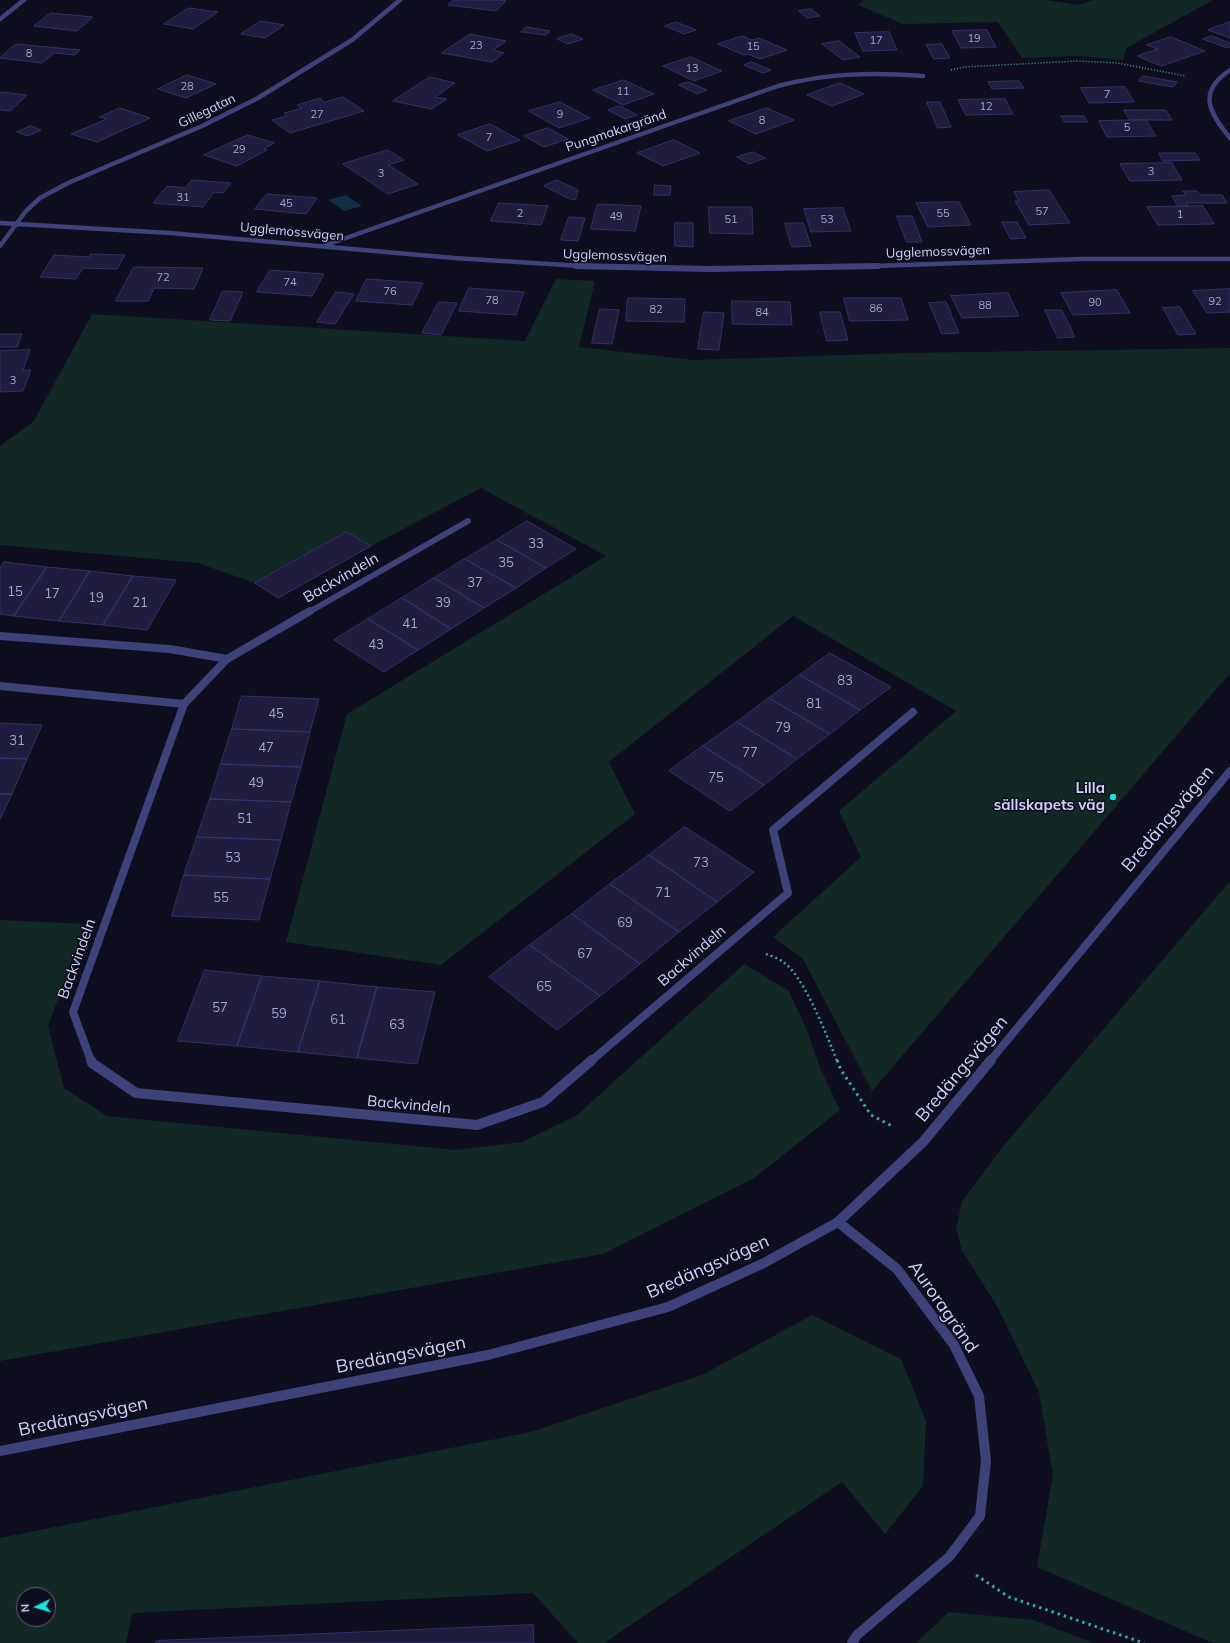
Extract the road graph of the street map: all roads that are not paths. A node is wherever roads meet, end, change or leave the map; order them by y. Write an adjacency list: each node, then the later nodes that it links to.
1 (24, 0): 3 (street)
2 (400, 0): 8 (street, Gillegatan)
3 (0, 19)
4 (1230, 70): 6 (street)
5 (923, 76): 10 (street, Pungmakargränd)
6 (1230, 138)
7 (0, 223): 8 (street, Ugglemossvägen)
8 (16, 224): 9 (street); 10 (street, Ugglemossvägen)
9 (0, 246)
10 (323, 246): 11 (street, Ugglemossvägen)
11 (1230, 259)
12 (468, 522): 14 (street, Backvindeln)
13 (0, 636): 14 (street)
14 (227, 659): 16 (street, Backvindeln)
15 (0, 686): 16 (street)
16 (184, 704): 17 (street, Backvindeln)
17 (913, 712)
18 (1230, 771): 19 (street, Bredängsvägen)
19 (838, 1222): 20 (street, Bredängsvägen); 21 (street, Auroragränd)
20 (0, 1451)
21 (852, 1643)

